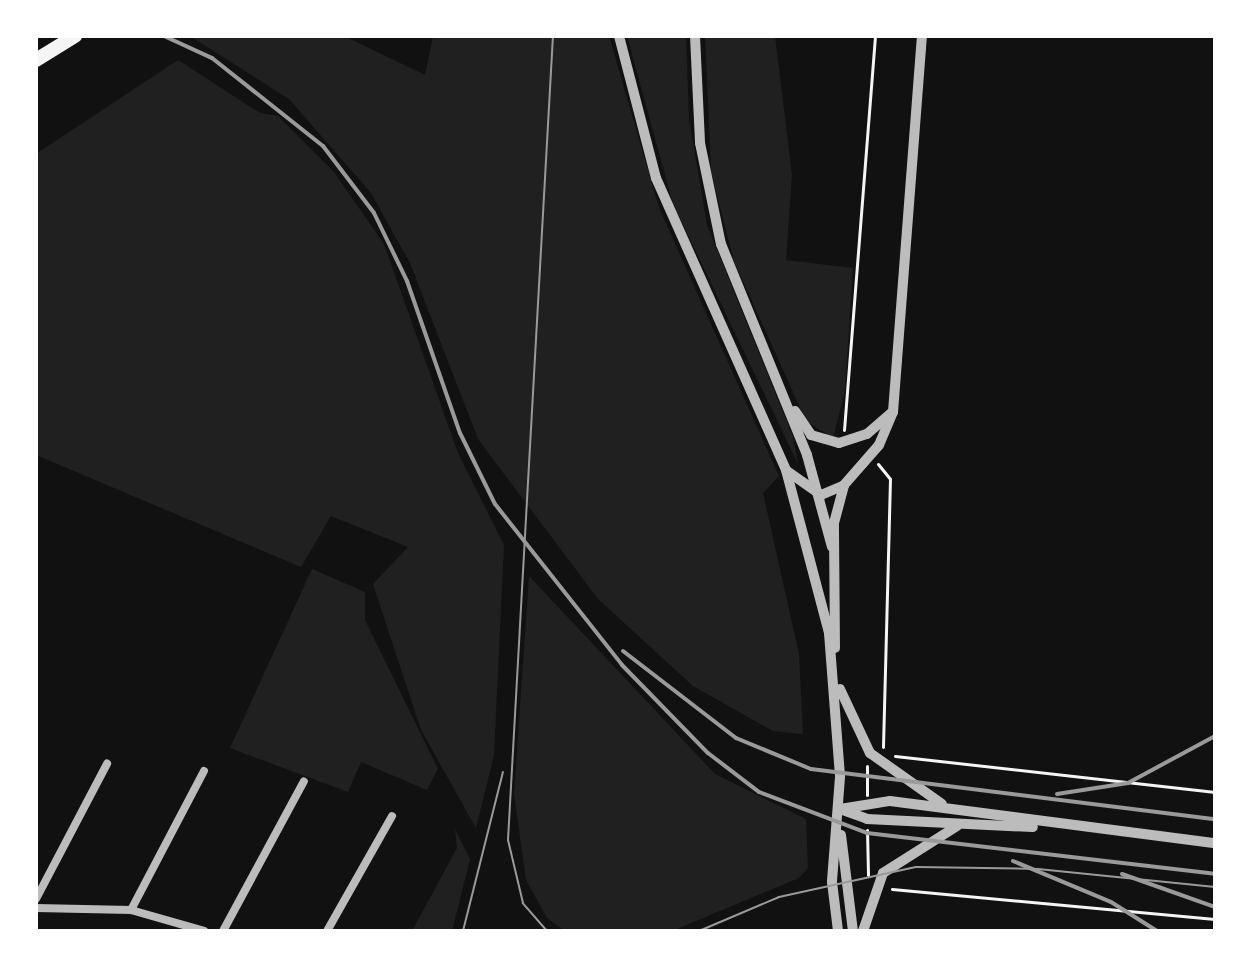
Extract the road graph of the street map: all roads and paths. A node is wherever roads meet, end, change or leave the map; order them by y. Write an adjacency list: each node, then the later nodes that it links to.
1 (75, 36): 6 (highway)
2 (619, 36): 11 (street)
3 (695, 36): 7 (street)
4 (875, 36): 9 (path)
5 (922, 36): 8 (street)
6 (36, 60)
7 (787, 399): 9 (street); 13 (street)
8 (893, 412): 9 (street); 10 (street)
9 (839, 443)
10 (871, 455): 12 (street); 21 (path)
11 (786, 470): 13 (street); 15 (street)
12 (844, 485): 13 (street); 14 (street)
13 (818, 493): 14 (street)
14 (835, 559): 15 (street)
15 (834, 654): 16 (street)
16 (835, 672): 23 (street); 24 (street)
17 (107, 764): 32 (street)
18 (867, 764): 22 (path)
19 (204, 771): 34 (street)
20 (304, 781): 37 (street)
21 (1215, 792)
22 (867, 802): 23 (street); 24 (street)
23 (947, 807): 28 (street)
24 (840, 809): 26 (street); 29 (street)
25 (392, 816): 38 (street)
26 (867, 819): 27 (street); 31 (path)
27 (958, 825): 28 (street); 31 (street)
28 (1071, 828): 30 (street)
29 (841, 833): 39 (street); 40 (street)
30 (1215, 843)
31 (879, 895): 35 (path); 41 (street)
32 (36, 899)
33 (36, 908): 34 (street)
34 (131, 910): 36 (street)
35 (1215, 919)
36 (204, 931)
37 (223, 931)
38 (327, 931)
39 (838, 931)
40 (853, 931)
41 (863, 931)

